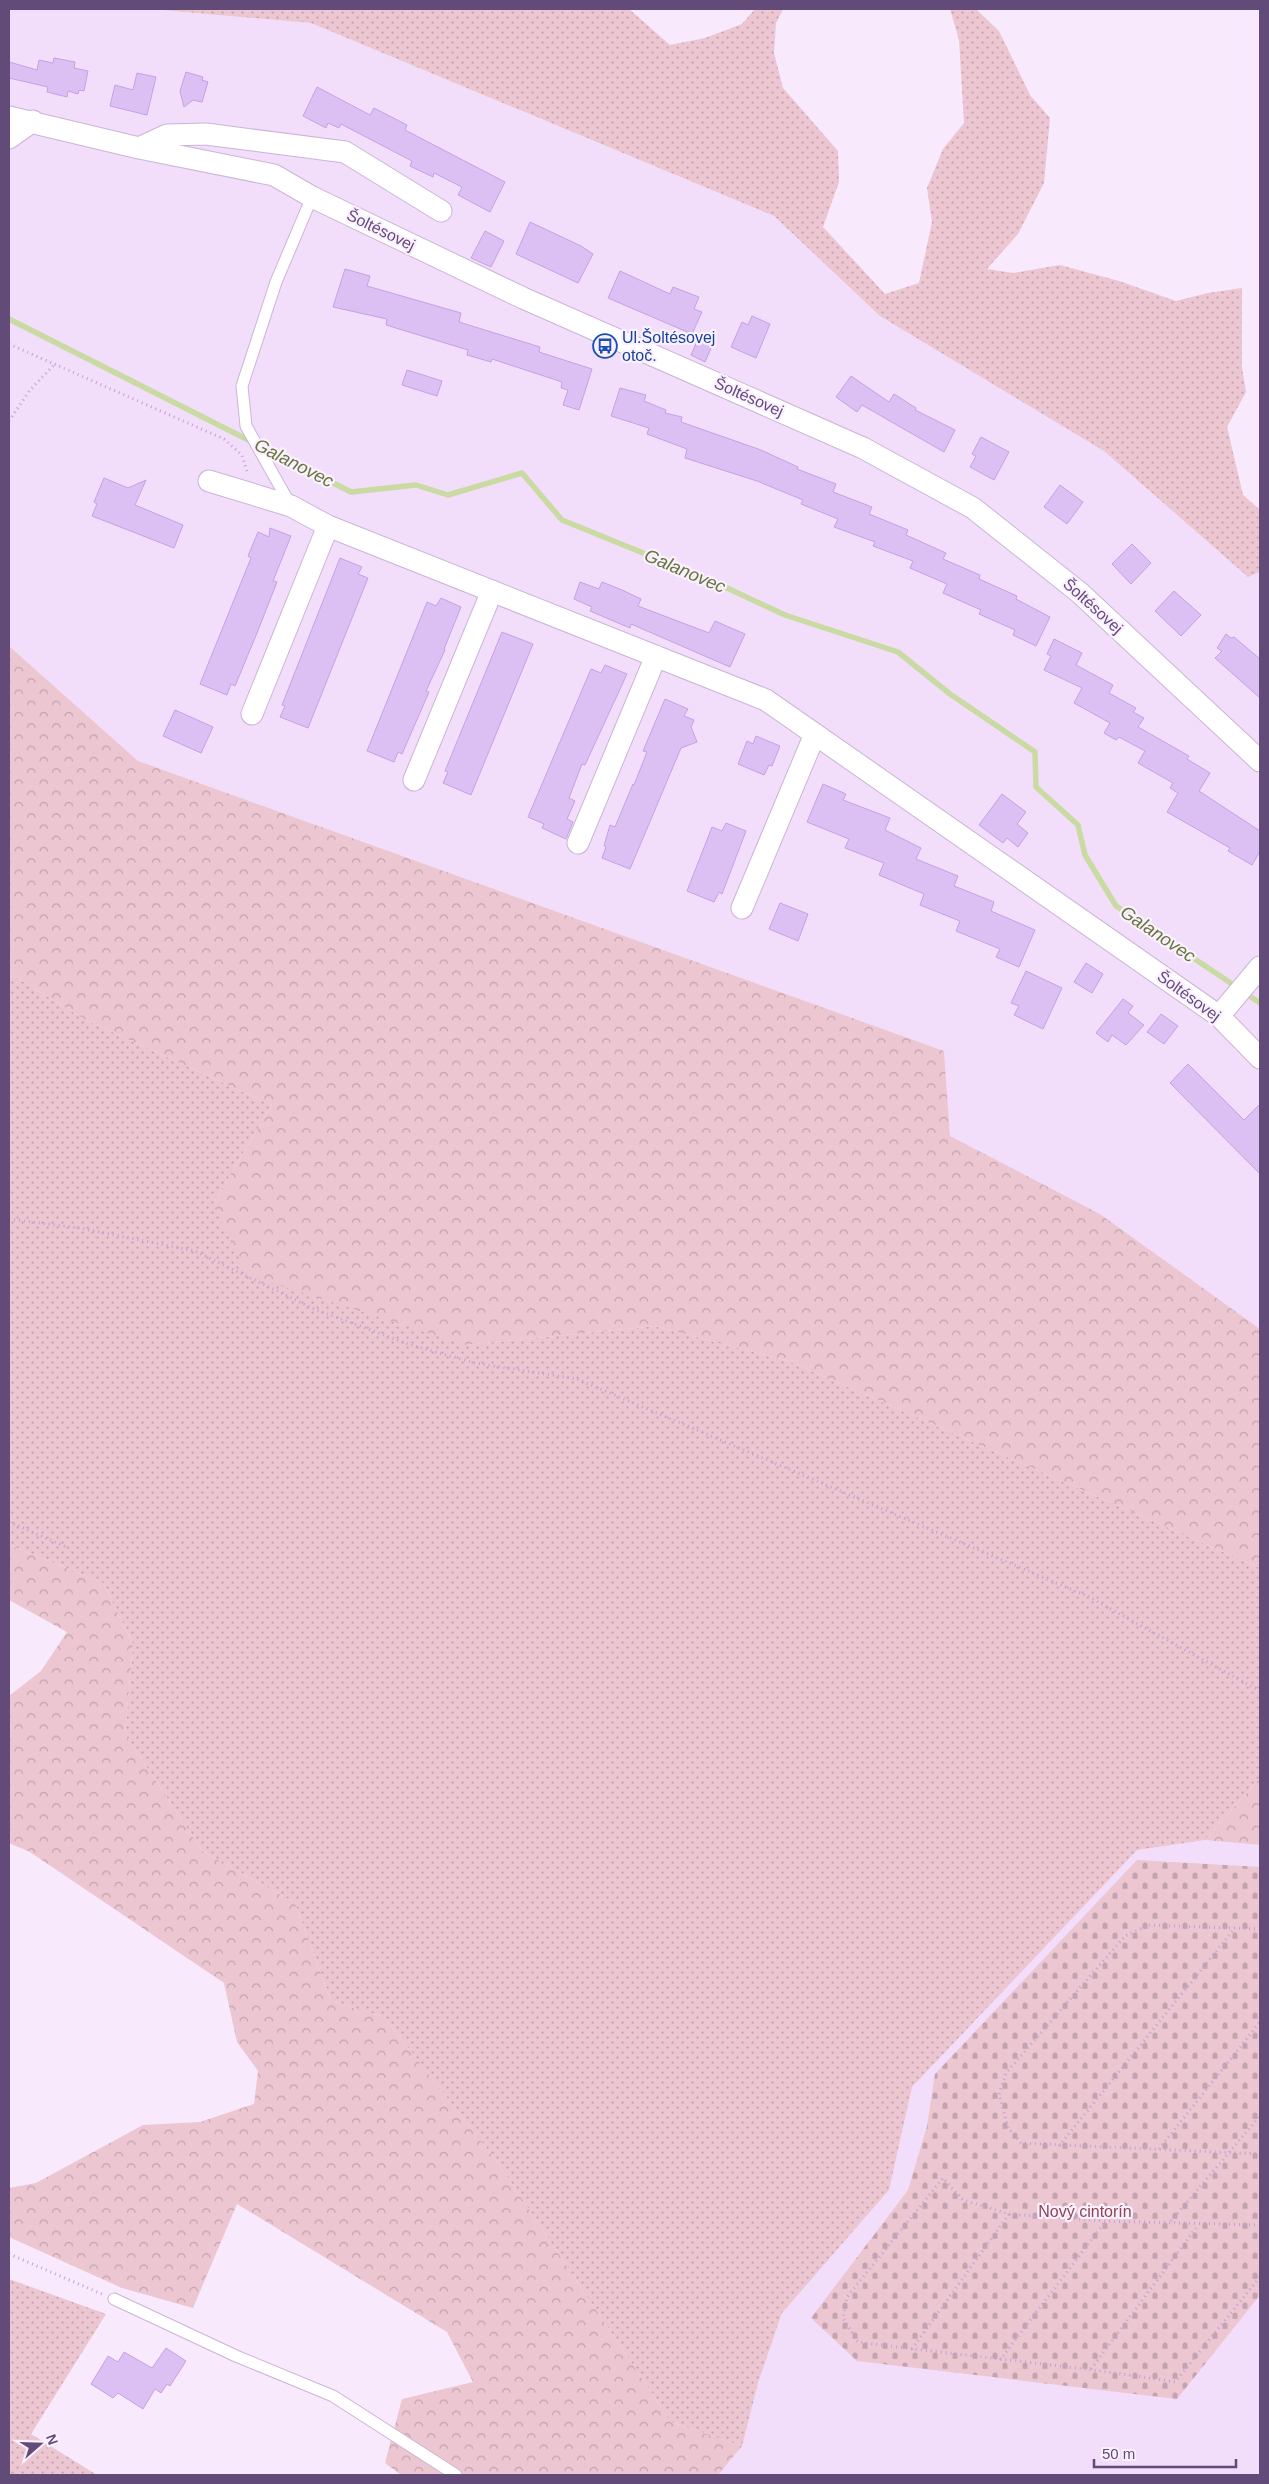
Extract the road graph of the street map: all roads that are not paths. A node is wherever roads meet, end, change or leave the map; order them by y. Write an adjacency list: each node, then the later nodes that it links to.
1 (9, 117): 2 (street, Šoltésovej)
2 (33, 121): 3 (street); 4 (street, Šoltésovej)
3 (9, 138)
4 (139, 148): 5 (street, Šoltésovej); 6 (street)
5 (312, 197): 8 (lane); 14 (street, Šoltésovej)
6 (441, 212)
7 (209, 480): 8 (street, Šoltésovej)
8 (291, 506): 9 (street, Šoltésovej)
9 (328, 526): 10 (street, Šoltésovej); 12 (street)
10 (492, 591): 11 (street, Šoltésovej); 15 (street)
11 (656, 656): 13 (street, Šoltésovej); 16 (street)
12 (252, 714)
13 (815, 734): 17 (street); 19 (street, Šoltésovej)
14 (1260, 760)
15 (414, 780)
16 (578, 843)
17 (742, 908)
18 (1249, 981): 19 (street)
19 (1220, 1016): 20 (street, Šoltésovej)
20 (1260, 1058)
21 (114, 2299): 22 (lane)
22 (456, 2475)

